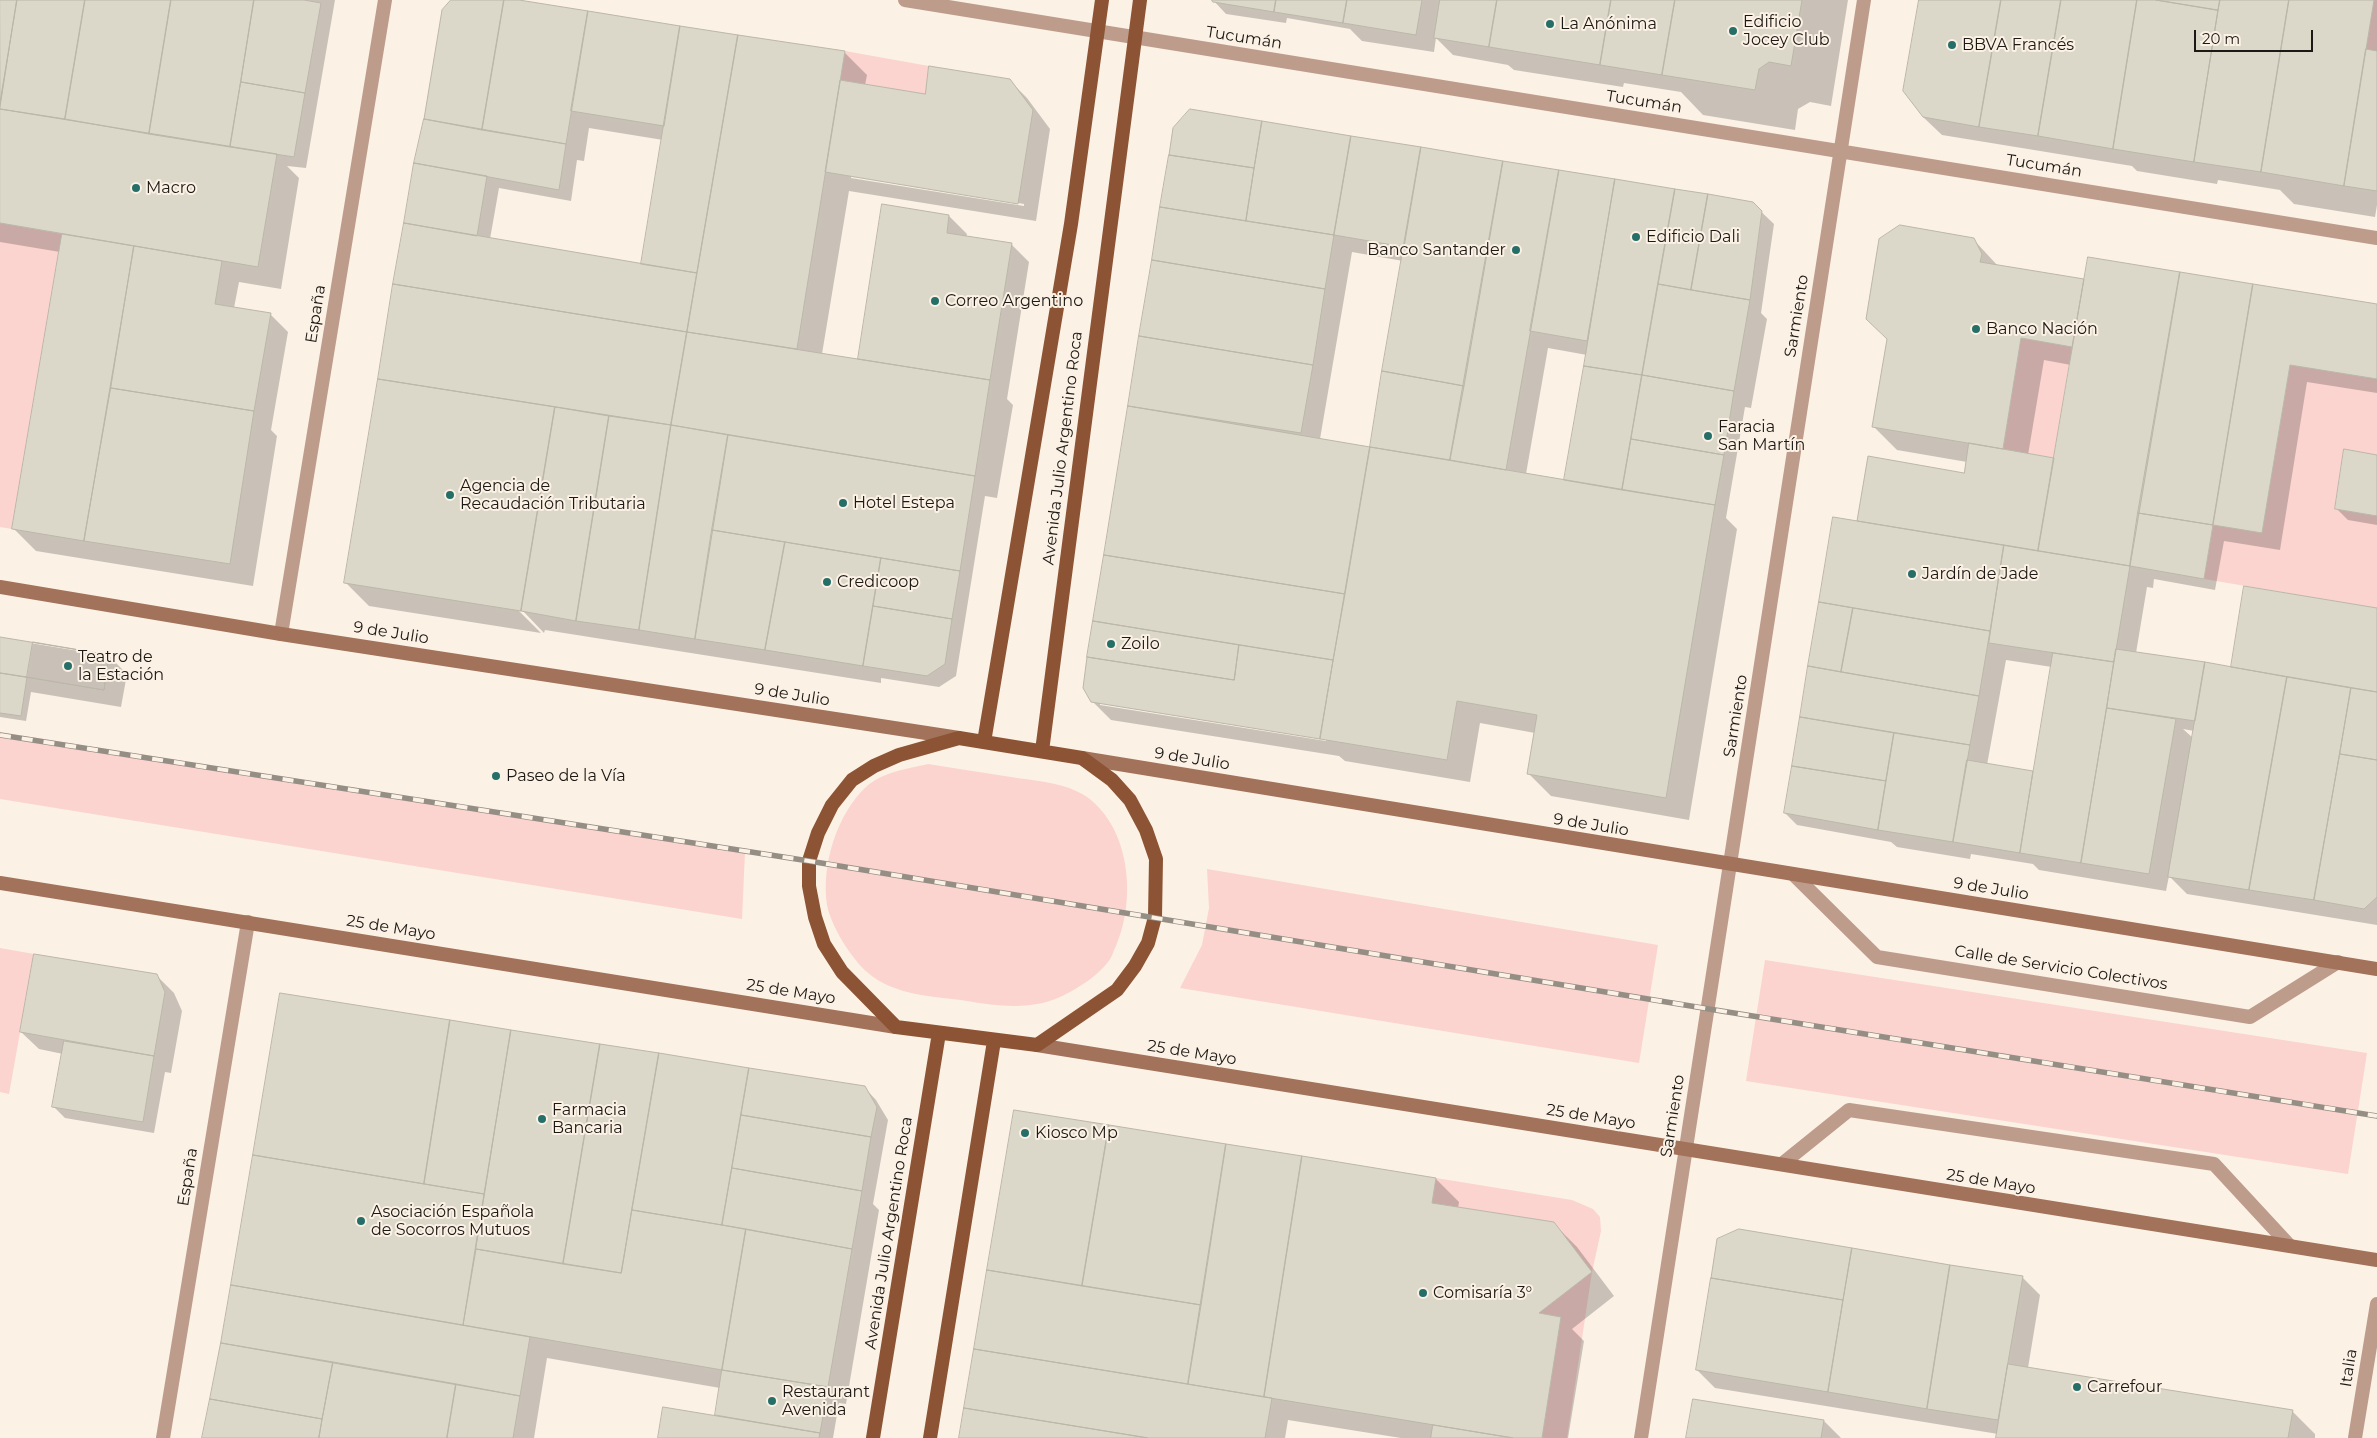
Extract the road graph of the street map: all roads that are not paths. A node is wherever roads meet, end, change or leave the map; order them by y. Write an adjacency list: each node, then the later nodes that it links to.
1 (385, 0): 11 (street, España)
2 (906, 0): 6 (street, Tucumán)
3 (1102, 0): 6 (main road, Avenida Julio Argentino Roca)
4 (1140, 0): 7 (main road, Avenida Julio Argentino Roca)
5 (1864, 0): 8 (street, Sarmiento)
6 (1097, 31): 7 (street, Tucumán); 13 (main road, Avenida Julio Argentino Roca)
7 (1134, 38): 8 (street, Tucumán); 14 (main road, Avenida Julio Argentino Roca)
8 (1840, 151): 9 (street, Tucumán); 16 (street, Sarmiento)
9 (2377, 238)
10 (0, 587): 11 (main road, 9 de Julio)
11 (281, 634): 12 (main road, 9 de Julio)
12 (959, 738): 13 (main road, 9 de Julio); 22 (main road)
13 (984, 742): 14 (main road, 9 de Julio)
14 (1042, 751): 15 (main road, 9 de Julio)
15 (1082, 758): 16 (main road, 9 de Julio); 25 (main road)
16 (1730, 865): 17 (main road, 9 de Julio); 26 (street, Sarmiento)
17 (1796, 876): 20 (main road, 9 de Julio); 20 (street, Calle de Servicio Colectivos)
18 (0, 883): 19 (main road, 25 de Mayo)
19 (248, 922): 22 (main road, 25 de Mayo); 31 (street, España)
20 (2338, 962): 21 (main road, 9 de Julio)
21 (2377, 969)
22 (896, 1027): 23 (main road, 25 de Mayo)
23 (939, 1033): 24 (main road, 25 de Mayo); 32 (main road, Avenida Julio Argentino Roca)
24 (994, 1041): 25 (main road, 25 de Mayo); 33 (main road)
25 (1037, 1045): 26 (main road, 25 de Mayo)
26 (1685, 1150): 27 (main road, 25 de Mayo); 34 (street, Sarmiento)
27 (1782, 1164): 28 (main road, 25 de Mayo); 28 (street)
28 (2289, 1245): 29 (main road, 25 de Mayo)
29 (2377, 1260)
30 (2377, 1304): 35 (street, Italia)
31 (164, 1438)
32 (872, 1438)
33 (930, 1438)
34 (1641, 1438)
35 (2355, 1438)

